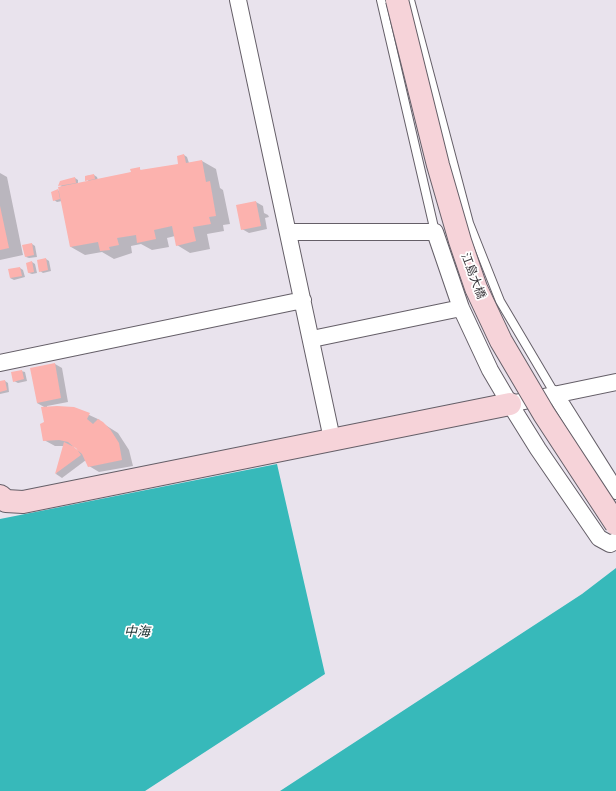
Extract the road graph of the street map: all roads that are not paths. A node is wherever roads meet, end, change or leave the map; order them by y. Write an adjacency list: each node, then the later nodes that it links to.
1 (238, 0): 5 (street)
2 (381, 0): 6 (lane)
3 (397, 0): 17 (street, 江島大橋, bridge)
4 (410, 0): 12 (lane)
5 (289, 232): 6 (street); 7 (street)
6 (435, 232): 8 (street)
7 (303, 300): 9 (street); 10 (street)
8 (461, 308): 9 (street); 13 (street)
9 (312, 339): 14 (street)
10 (0, 363)
11 (616, 382): 12 (street)
12 (555, 394): 13 (street); 15 (street)
13 (510, 404): 14 (street); 18 (street)
14 (332, 439): 16 (street)
15 (616, 491)
16 (0, 496)
17 (616, 524)
18 (616, 541)

